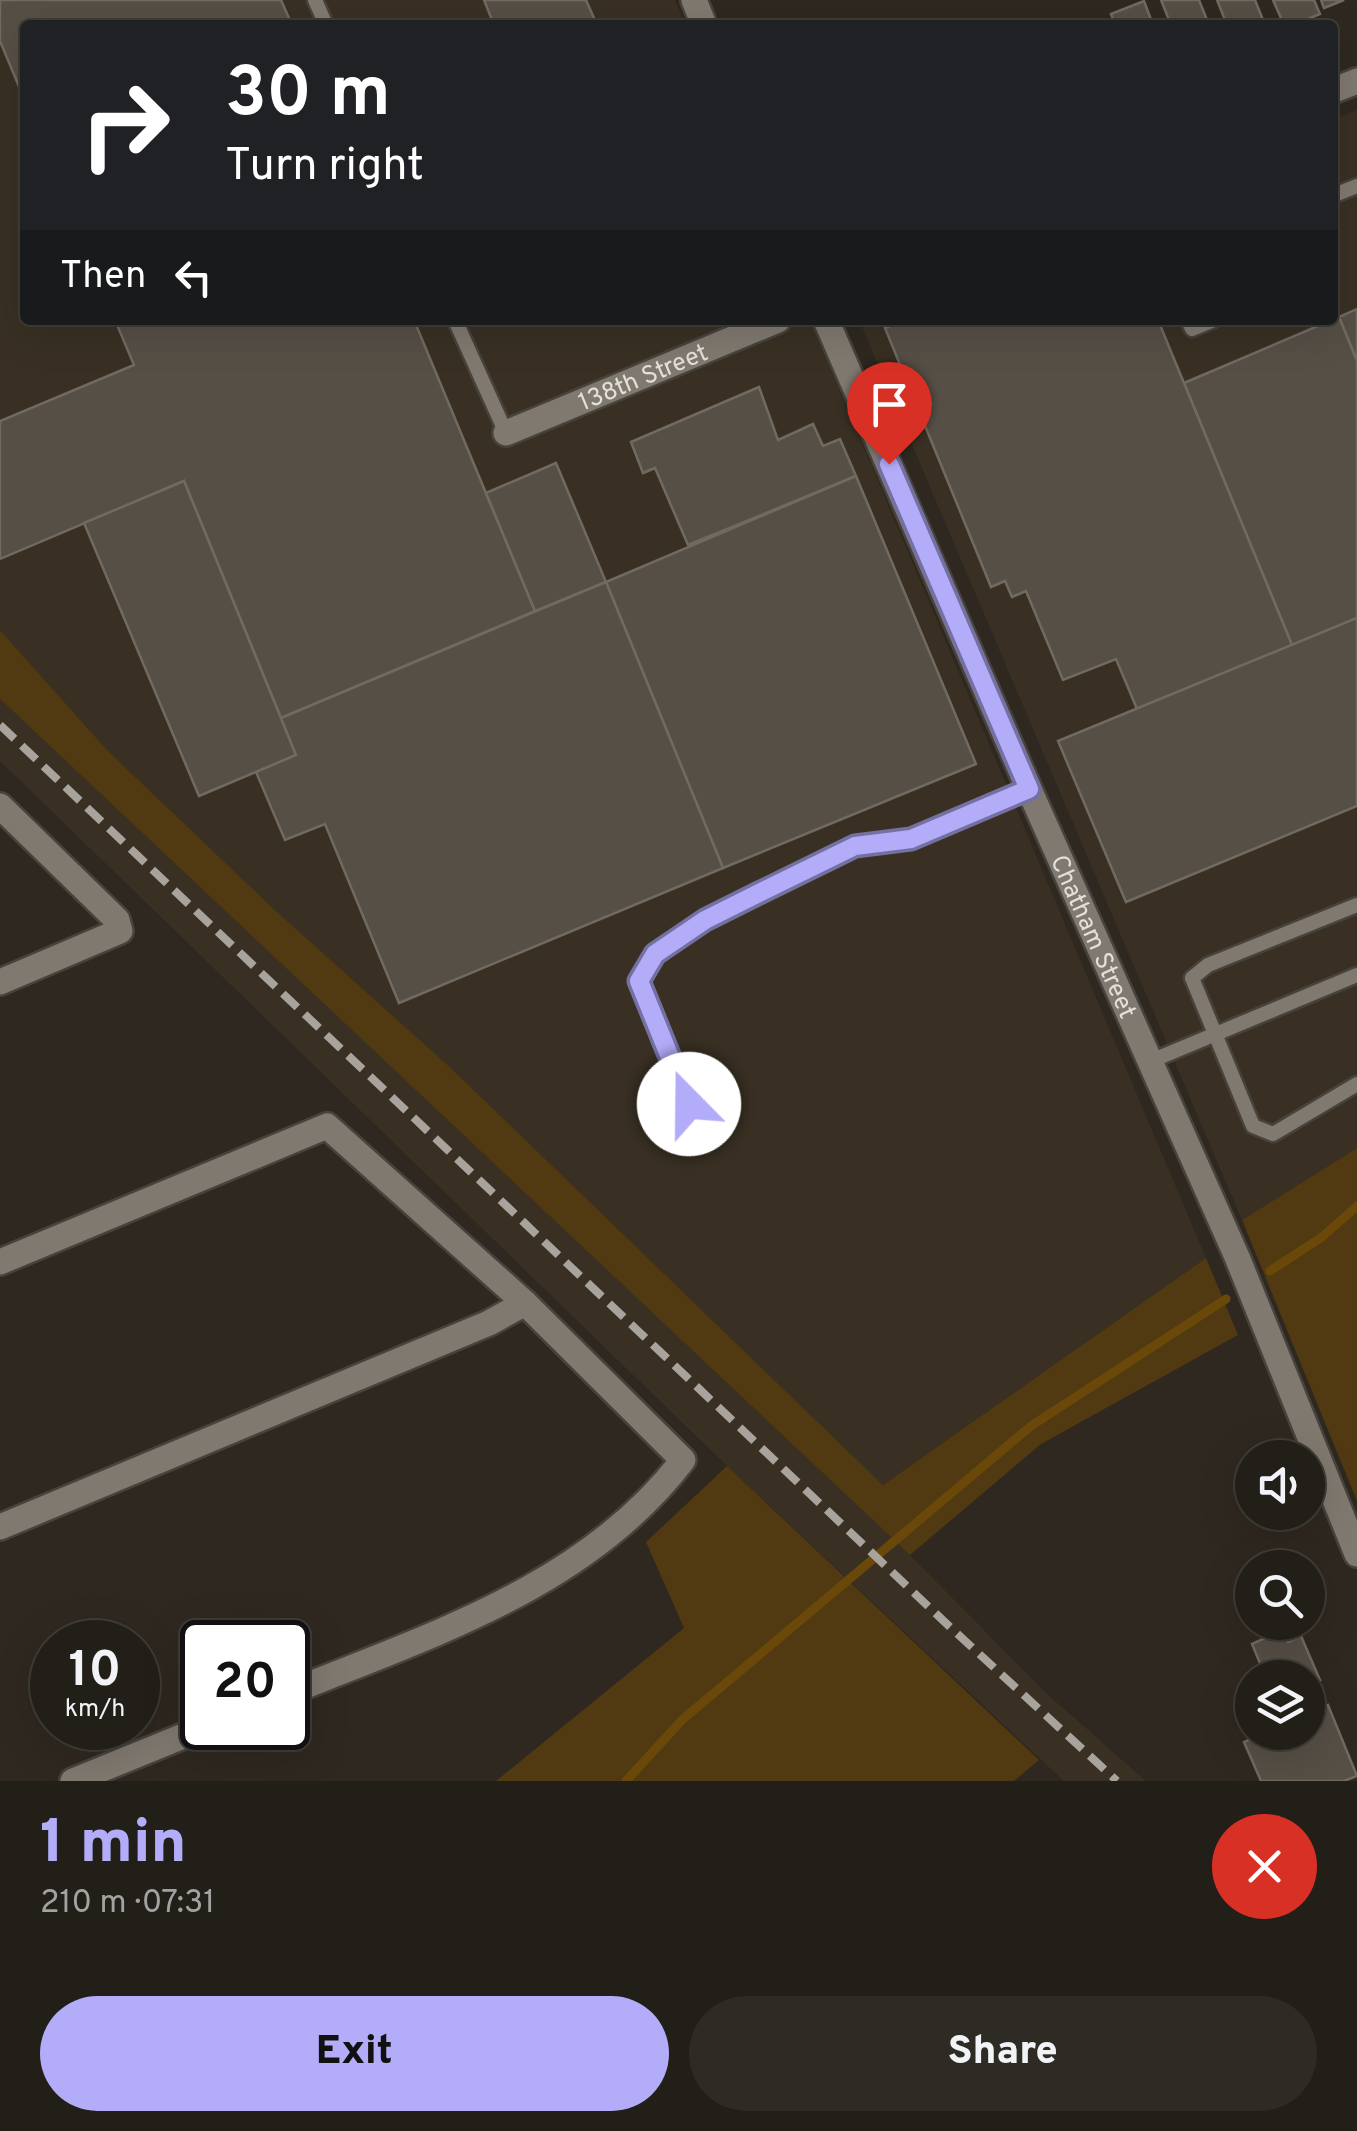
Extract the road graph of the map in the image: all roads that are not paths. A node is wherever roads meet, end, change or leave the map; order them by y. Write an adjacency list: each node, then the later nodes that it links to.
1 (457, 325): 4 (lane)
2 (766, 325): 4 (street, 138th Street)
3 (828, 325): 5 (street, Chatham Street)
4 (506, 433)
5 (1029, 789): 11 (street, Chatham Street); 13 (lane)
6 (0, 806): 9 (street)
7 (1357, 905): 10 (lane)
8 (1357, 974): 10 (lane)
9 (0, 982)
10 (1216, 1035): 11 (lane); 12 (lane)
11 (1151, 1061): 17 (street, Chatham Street)
12 (1357, 1084)
13 (689, 1104)
14 (0, 1262): 15 (street)
15 (526, 1303): 16 (street); 18 (street)
16 (0, 1527)
17 (1357, 1554)
18 (310, 1684)
19 (180, 1737): 20 (street)
20 (73, 1781)

